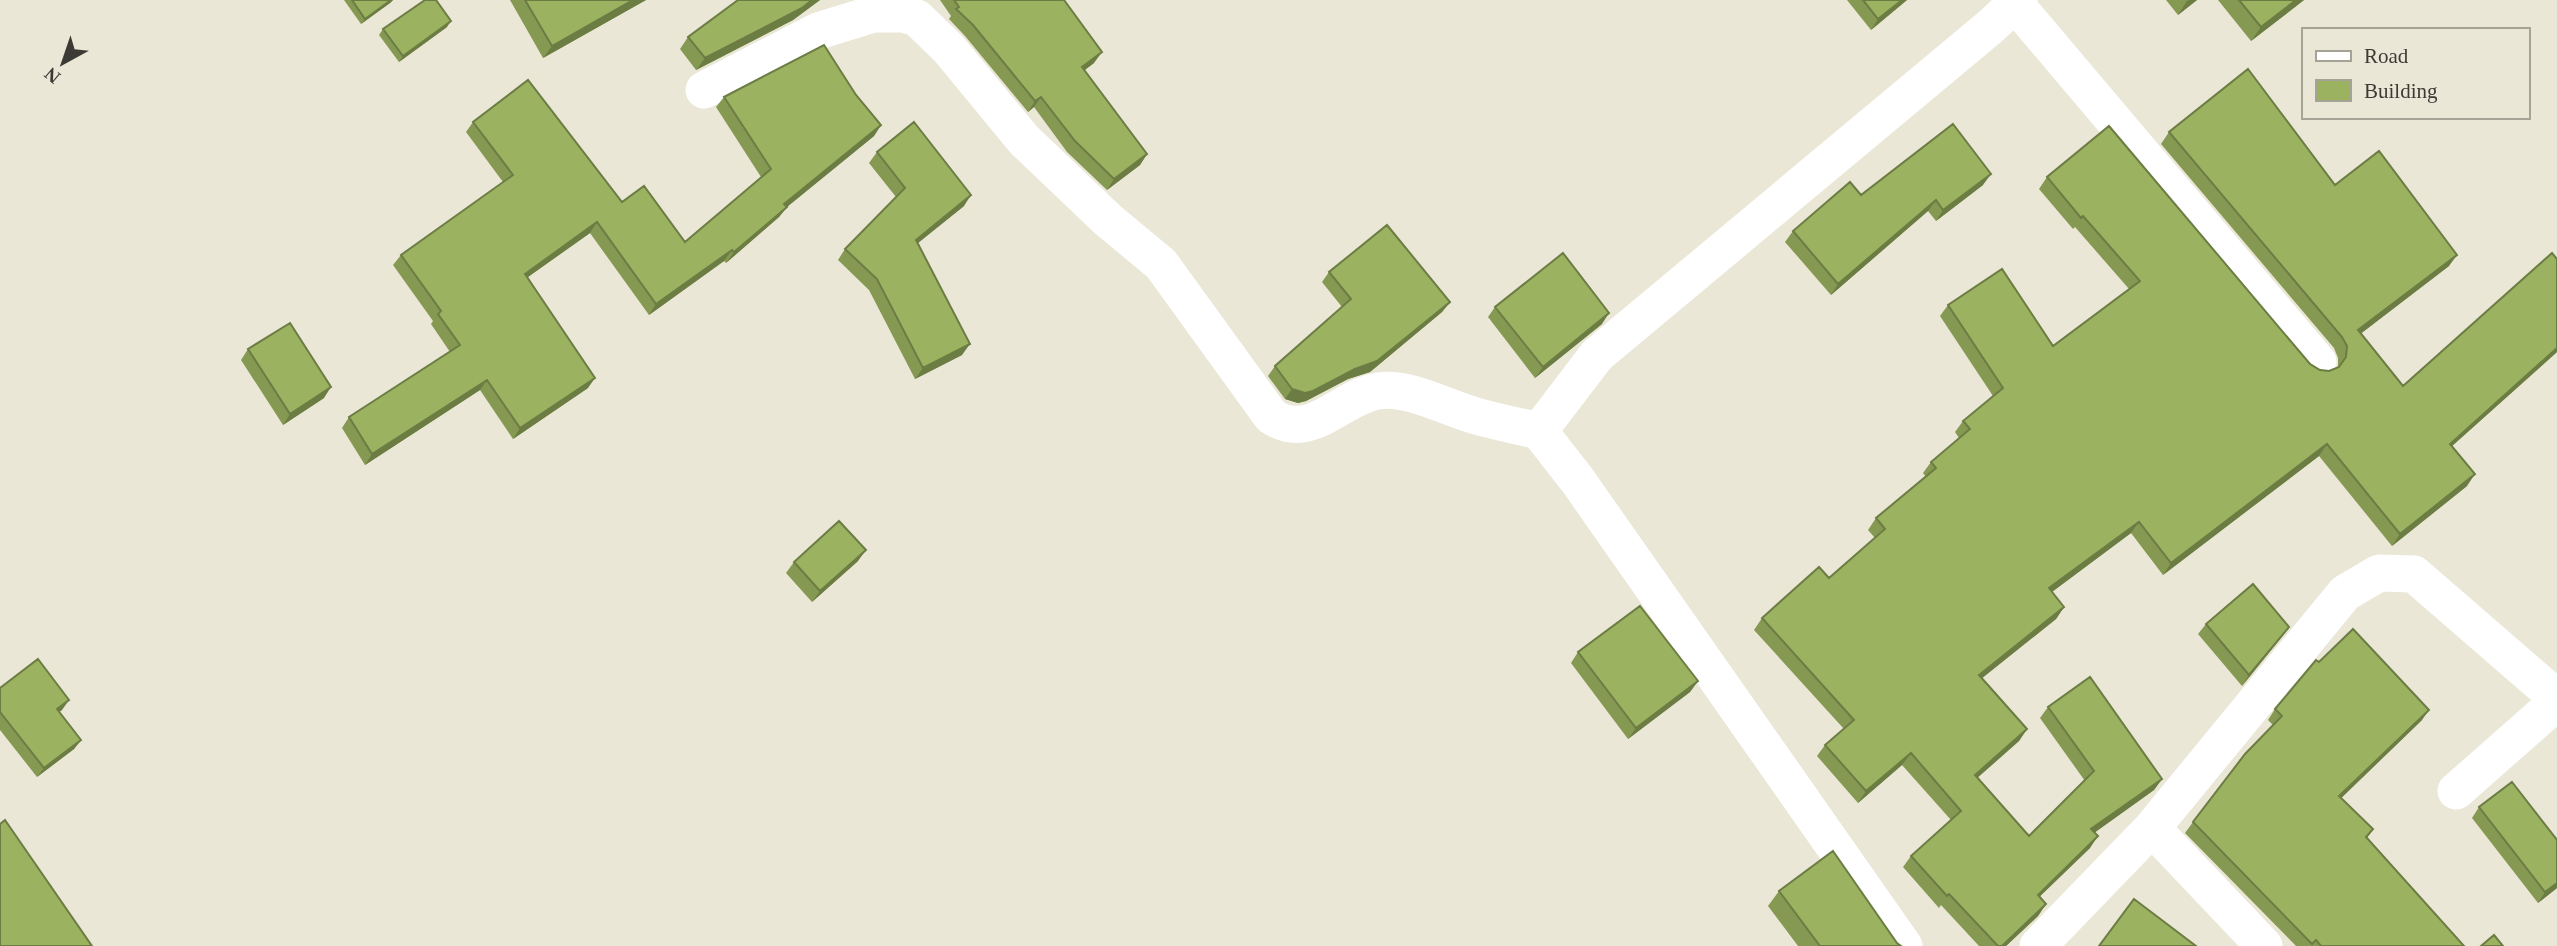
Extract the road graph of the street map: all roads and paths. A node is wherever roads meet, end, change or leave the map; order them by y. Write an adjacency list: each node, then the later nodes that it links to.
1 (2015, 1): 3 (street); 4 (street)
2 (704, 90): 4 (street)
3 (2318, 362)
4 (1539, 431): 8 (street)
5 (2557, 700): 6 (street); 7 (street)
6 (2456, 791)
7 (2152, 828): 9 (street); 10 (street)
8 (1904, 946)
9 (2038, 946)
10 (2263, 946)

